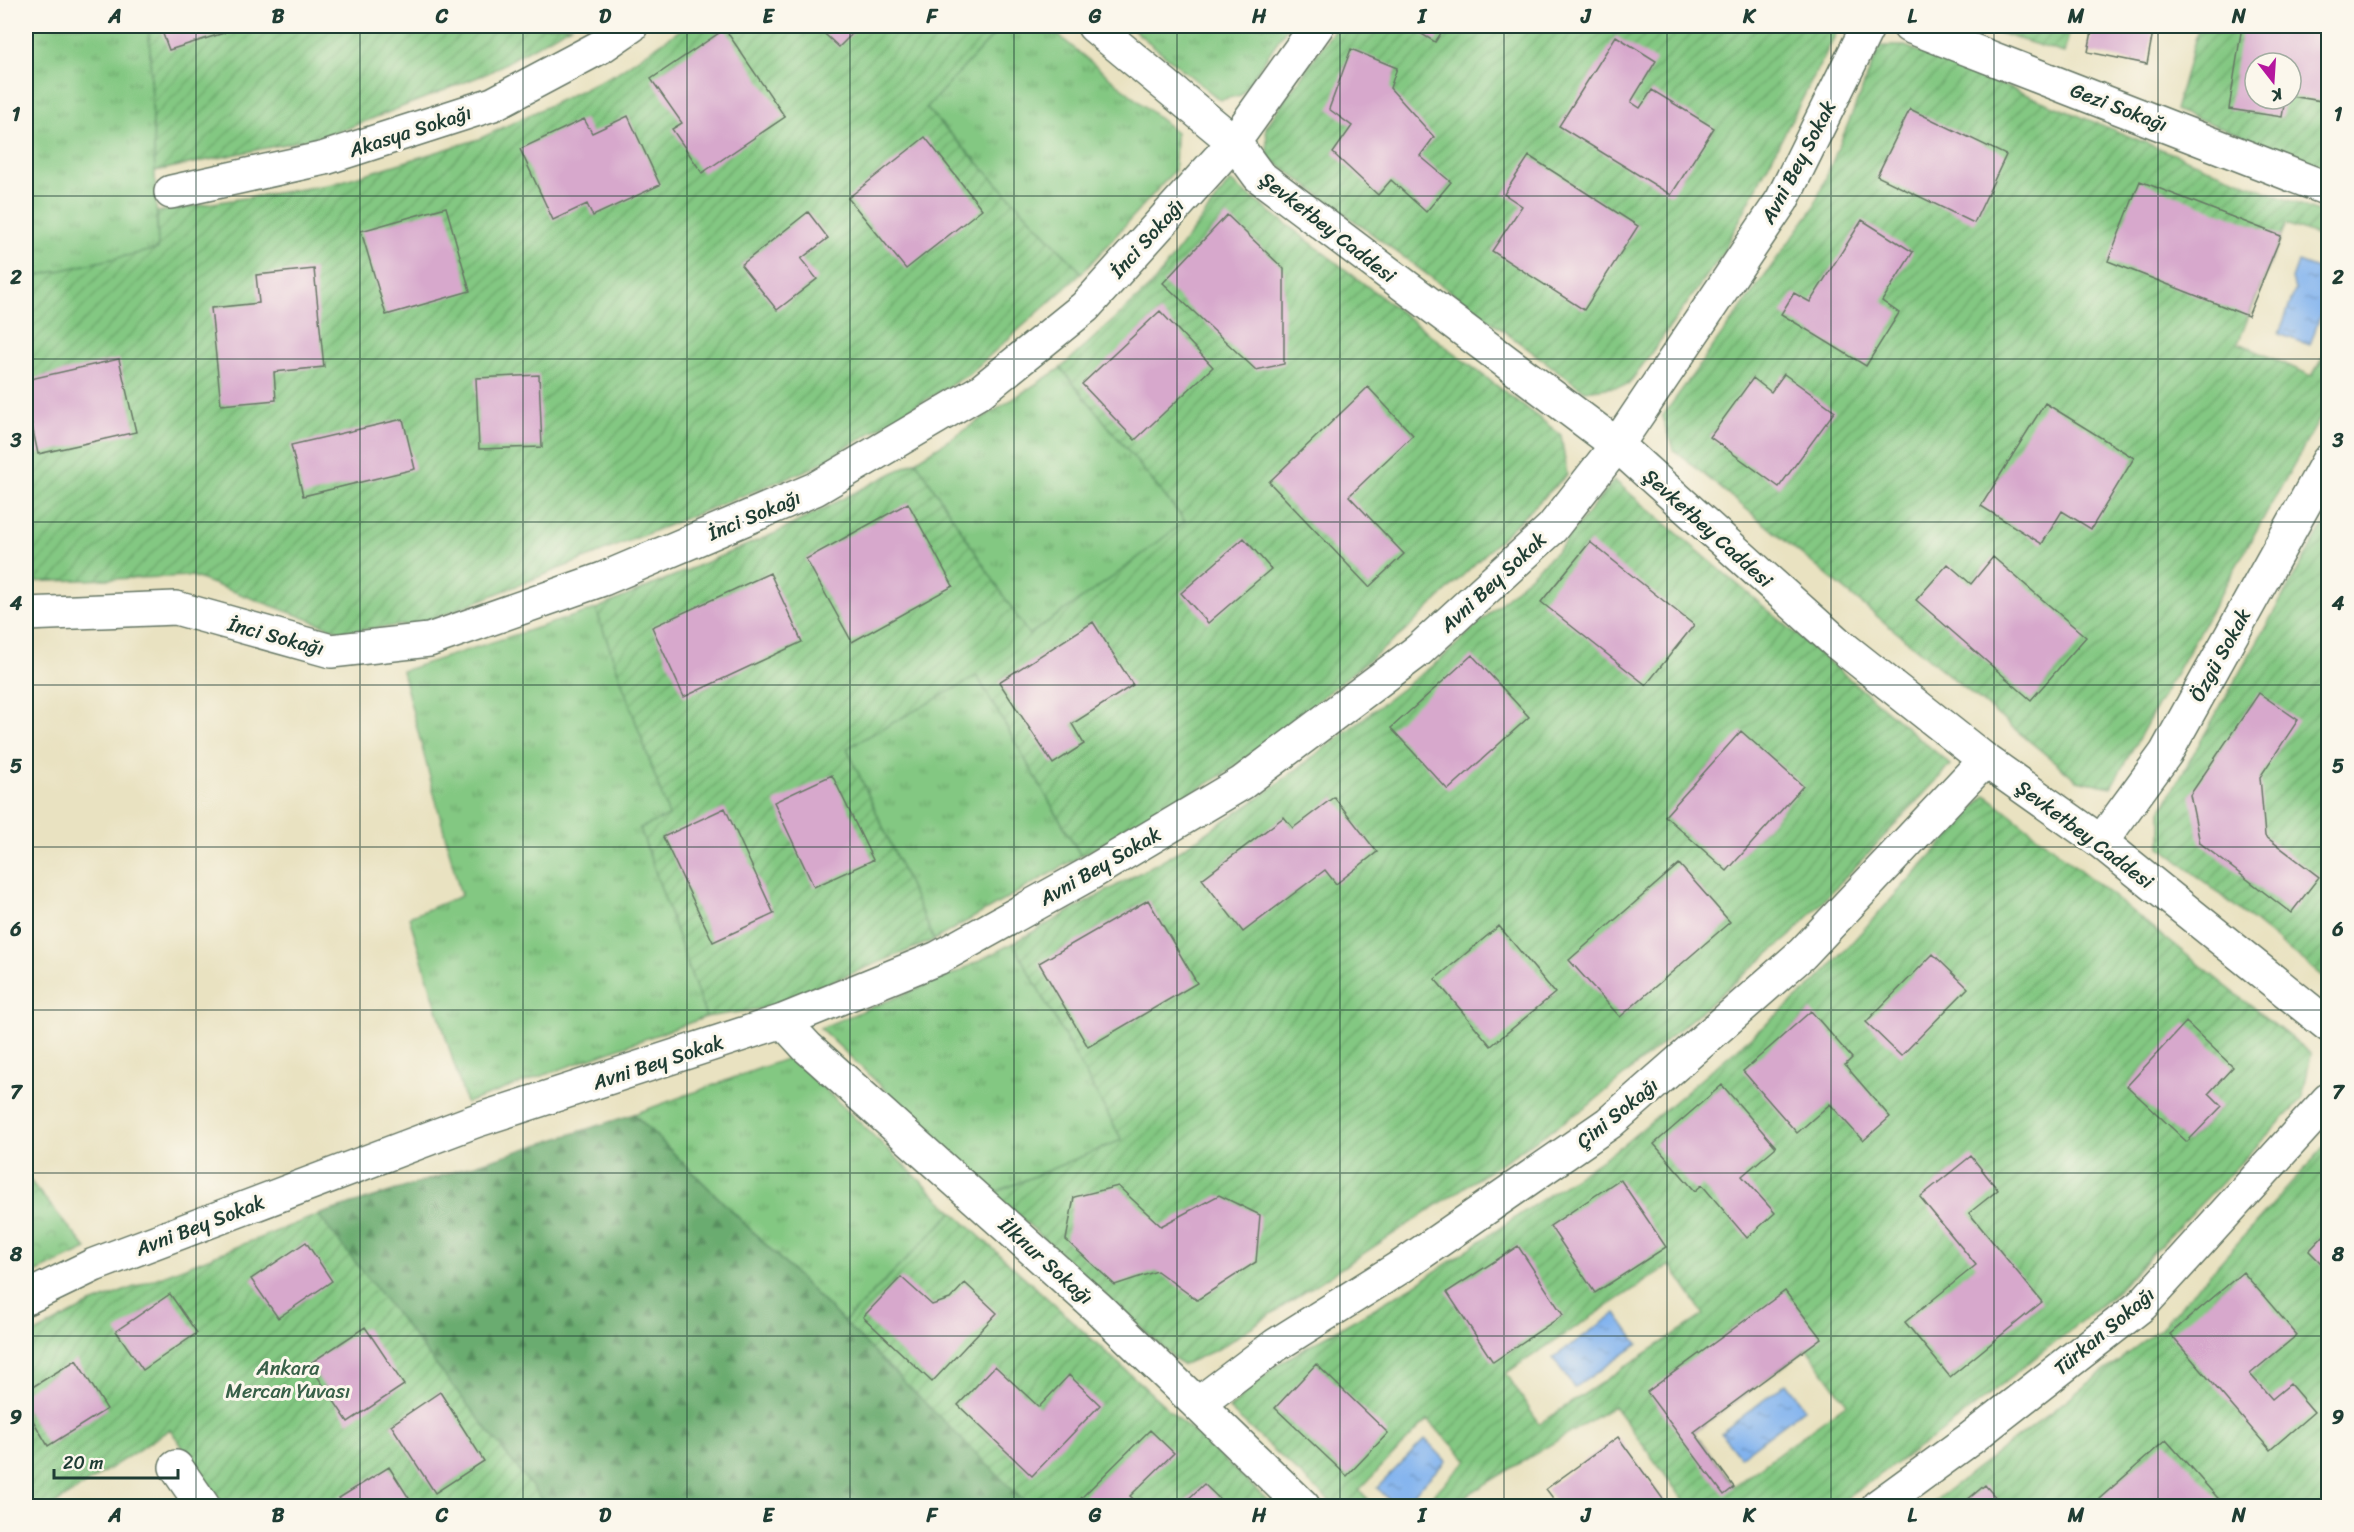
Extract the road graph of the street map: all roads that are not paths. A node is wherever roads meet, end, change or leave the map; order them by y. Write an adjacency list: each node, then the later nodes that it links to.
1 (630, 26): 8 (street, Akasya Sokağı)
2 (1094, 26): 6 (street, Şevketbey Caddesi)
3 (1317, 26): 6 (street, İnci Sokağı)
4 (1868, 26): 9 (street, Avni Bey Sokak)
5 (1909, 26): 7 (street, Gezi Sokağı)
6 (1234, 142): 9 (street, Şevketbey Caddesi); 11 (street, İnci Sokağı)
7 (2328, 189)
8 (171, 192)
9 (1617, 446): 12 (street, Şevketbey Caddesi); 14 (street, Avni Bey Sokak)
10 (2328, 461): 13 (street, Özgü Sokak)
11 (26, 614)
12 (1985, 760): 13 (street, Şevketbey Caddesi); 18 (street, Çini Sokağı)
13 (2101, 842): 15 (street, Şevketbey Caddesi)
14 (783, 1021): 17 (street, Avni Bey Sokak); 18 (street, İlknur Sokağı)
15 (2328, 1025)
16 (2328, 1100): 22 (street, Türkan Sokağı)
17 (26, 1298)
18 (1198, 1404): 21 (street, İlknur Sokağı)
19 (176, 1467): 20 (street)
20 (203, 1506)
21 (1304, 1506)
22 (1878, 1506)

